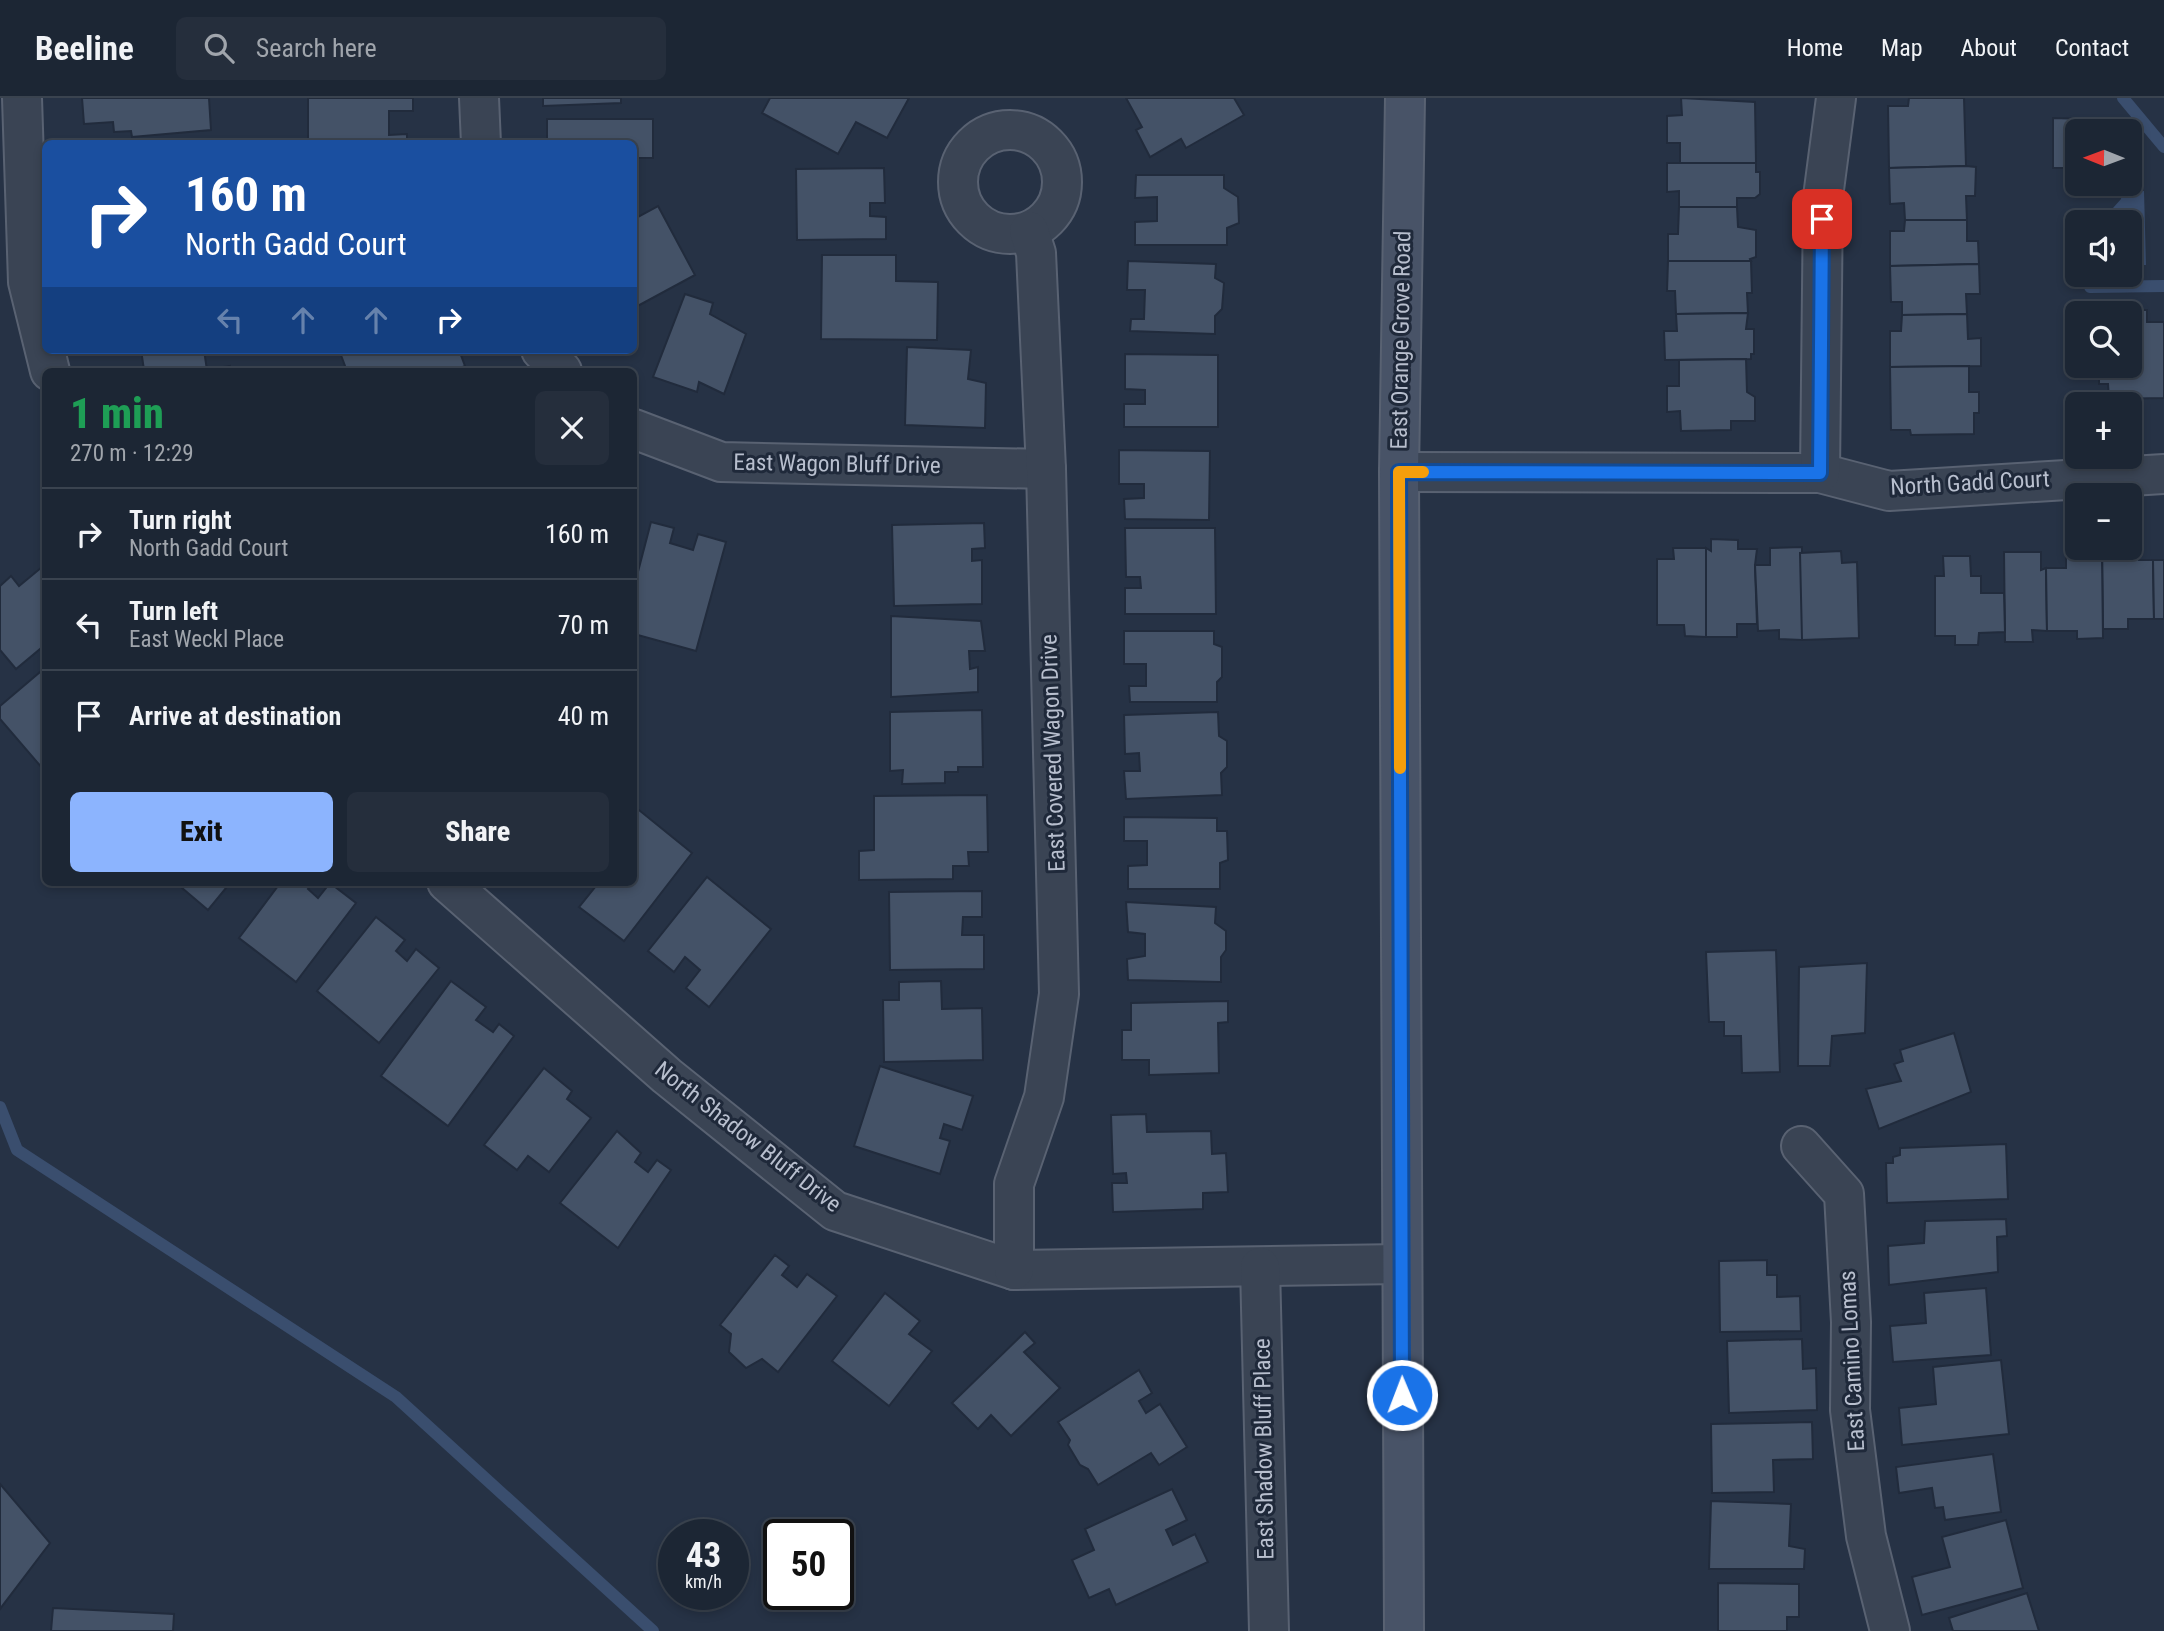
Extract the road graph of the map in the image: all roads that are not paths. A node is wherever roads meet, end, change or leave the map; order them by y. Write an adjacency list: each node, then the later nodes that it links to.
1 (22, 98): 7 (street)
2 (479, 98): 5 (street)
3 (1405, 98): 12 (main road, East Orange Grove Road)
4 (1836, 98): 13 (street)
5 (481, 140)
6 (1028, 231): 11 (street, East Covered Wagon Drive)
7 (42, 339)
8 (545, 354): 9 (street)
9 (559, 368)
10 (637, 430): 11 (street, East Wagon Bluff Drive)
11 (1045, 470): 19 (street, East Covered Wagon Drive)
12 (1399, 472): 13 (street, North Gadd Court); 17 (main road, East Orange Grove Road)
13 (1820, 473): 14 (street, North Gadd Court)
14 (2164, 474)
15 (452, 886): 19 (street, North Shadow Bluff Drive)
16 (1801, 1146): 22 (street, East Camino Lomas)
17 (1401, 1264): 18 (street, North Shadow Bluff Drive); 21 (main road, East Orange Grove Road)
18 (1260, 1267): 19 (street, North Shadow Bluff Drive); 20 (street, East Shadow Bluff Place)
19 (1014, 1270)
20 (1269, 1631)
21 (1404, 1631)
22 (1890, 1631)

